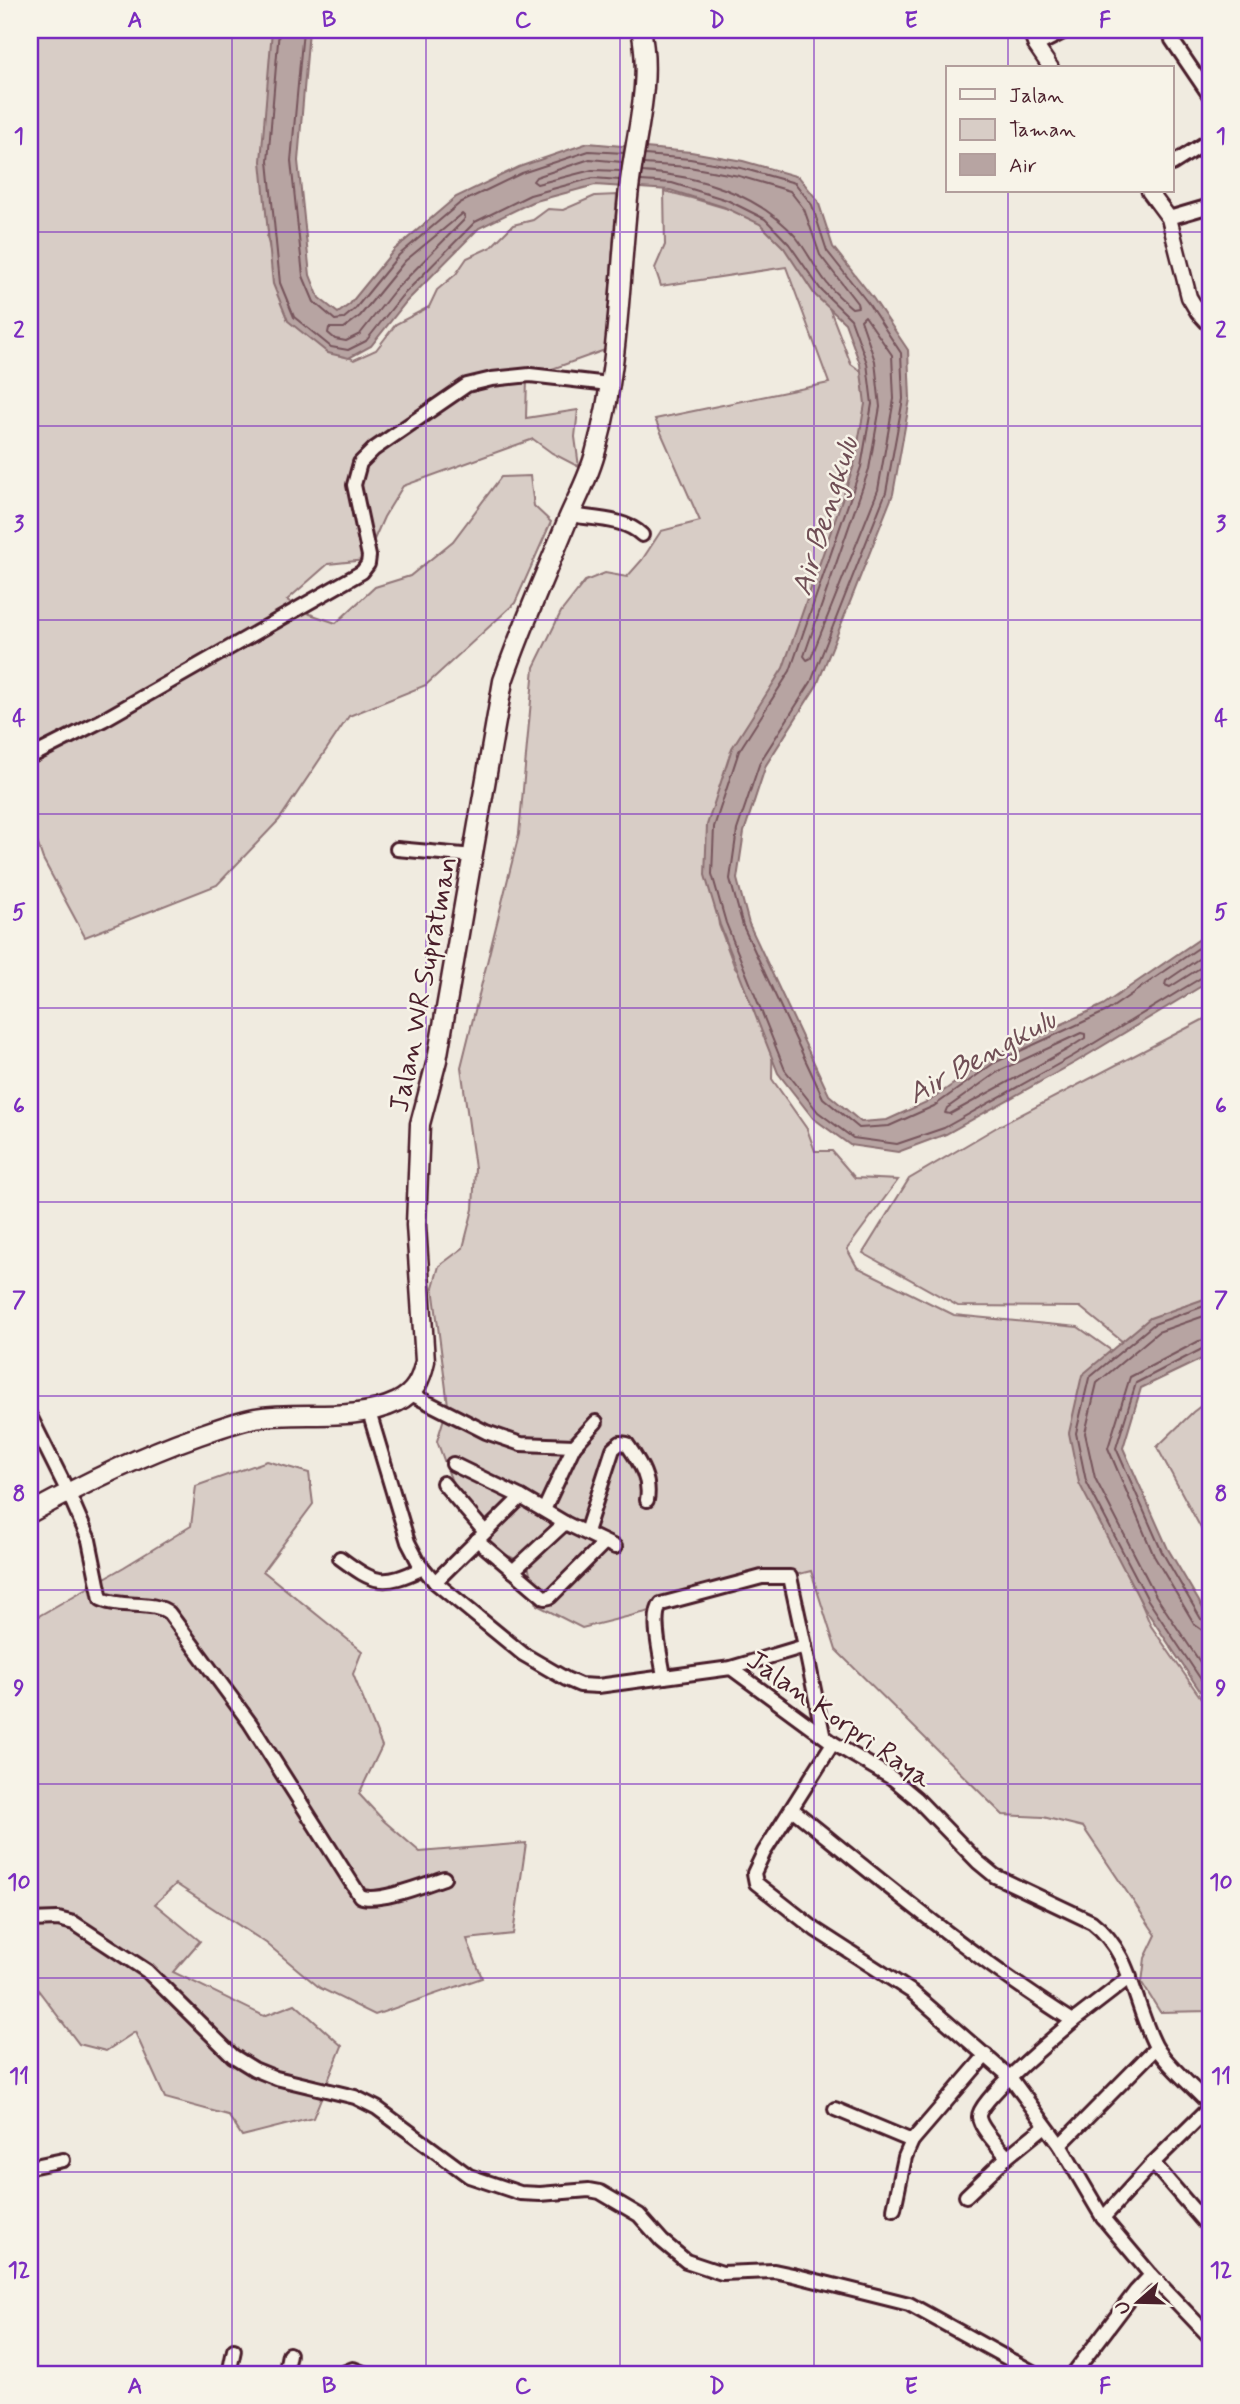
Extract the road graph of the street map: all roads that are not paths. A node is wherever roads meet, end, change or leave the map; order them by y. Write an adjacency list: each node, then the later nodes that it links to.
1 (641, 30): 14 (highway, Jalan WR Supratman)
2 (1030, 30): 5 (main road)
3 (1067, 30): 5 (street)
4 (1170, 30): 7 (street)
5 (1035, 46): 6 (main road)
6 (1050, 66)
7 (1210, 96)
8 (1210, 140): 9 (street)
9 (1174, 163)
10 (1150, 192): 12 (main road)
11 (1210, 206): 12 (street)
12 (1169, 218): 13 (main road)
13 (1210, 324)
14 (609, 384): 15 (highway, Jalan WR Supratman); 17 (street)
15 (570, 515): 16 (street); 19 (highway, Jalan WR Supratman)
16 (642, 536)
17 (30, 757)
18 (397, 849): 19 (street)
19 (474, 856): 20 (highway, Jalan WR Supratman)
20 (411, 1394): 21 (highway); 24 (street)
21 (369, 1412): 27 (highway); 36 (street, Jalan Korpri Raya)
22 (30, 1416): 27 (street)
23 (596, 1422): 24 (street)
24 (574, 1446): 30 (street)
25 (453, 1464): 28 (street)
26 (443, 1483): 34 (street)
27 (69, 1494): 31 (highway); 45 (street)
28 (521, 1497): 30 (street); 34 (street)
29 (647, 1500): 33 (street)
30 (544, 1510): 32 (street)
31 (30, 1513)
32 (565, 1523): 33 (street); 37 (street)
33 (586, 1532): 37 (street)
34 (481, 1536): 37 (street); 38 (street)
35 (340, 1558): 36 (street)
36 (423, 1567): 38 (street, Jalan Korpri Raya)
37 (513, 1570)
38 (435, 1582): 41 (street, Jalan Korpri Raya)
39 (805, 1646): 40 (street); 41 (street); 42 (street)
40 (731, 1668): 41 (street, Jalan Korpri Raya); 42 (street, Jalan Korpri Raya)
41 (664, 1677)
42 (822, 1734): 43 (street, Jalan Korpri Raya)
43 (833, 1743): 44 (street); 47 (street, Jalan Korpri Raya)
44 (792, 1809): 48 (street); 50 (street)
45 (444, 1878)
46 (30, 1920): 73 (street)
47 (1130, 1977): 48 (street); 49 (street, Jalan Korpri Raya)
48 (1073, 2021): 51 (street)
49 (1156, 2048): 52 (street, Jalan Korpri Raya); 56 (street)
50 (986, 2055): 51 (street); 55 (street)
51 (1010, 2077): 54 (street); 57 (street)
52 (1210, 2106): 59 (street)
53 (835, 2109): 55 (street)
54 (1045, 2126): 56 (street); 57 (street)
55 (912, 2141): 62 (street)
56 (1060, 2145): 63 (street)
57 (1007, 2157): 61 (street)
58 (63, 2160): 60 (street)
59 (1153, 2162): 63 (street); 64 (street)
60 (30, 2167)
61 (966, 2196)
62 (894, 2209)
63 (1103, 2218): 65 (street)
64 (1210, 2228)
65 (1151, 2275): 66 (street); 74 (street)
66 (1210, 2337)
67 (234, 2350): 69 (street)
68 (289, 2354): 70 (street)
69 (229, 2374)
70 (285, 2374)
71 (341, 2374): 72 (street)
72 (366, 2374)
73 (1036, 2374)
74 (1073, 2374)

